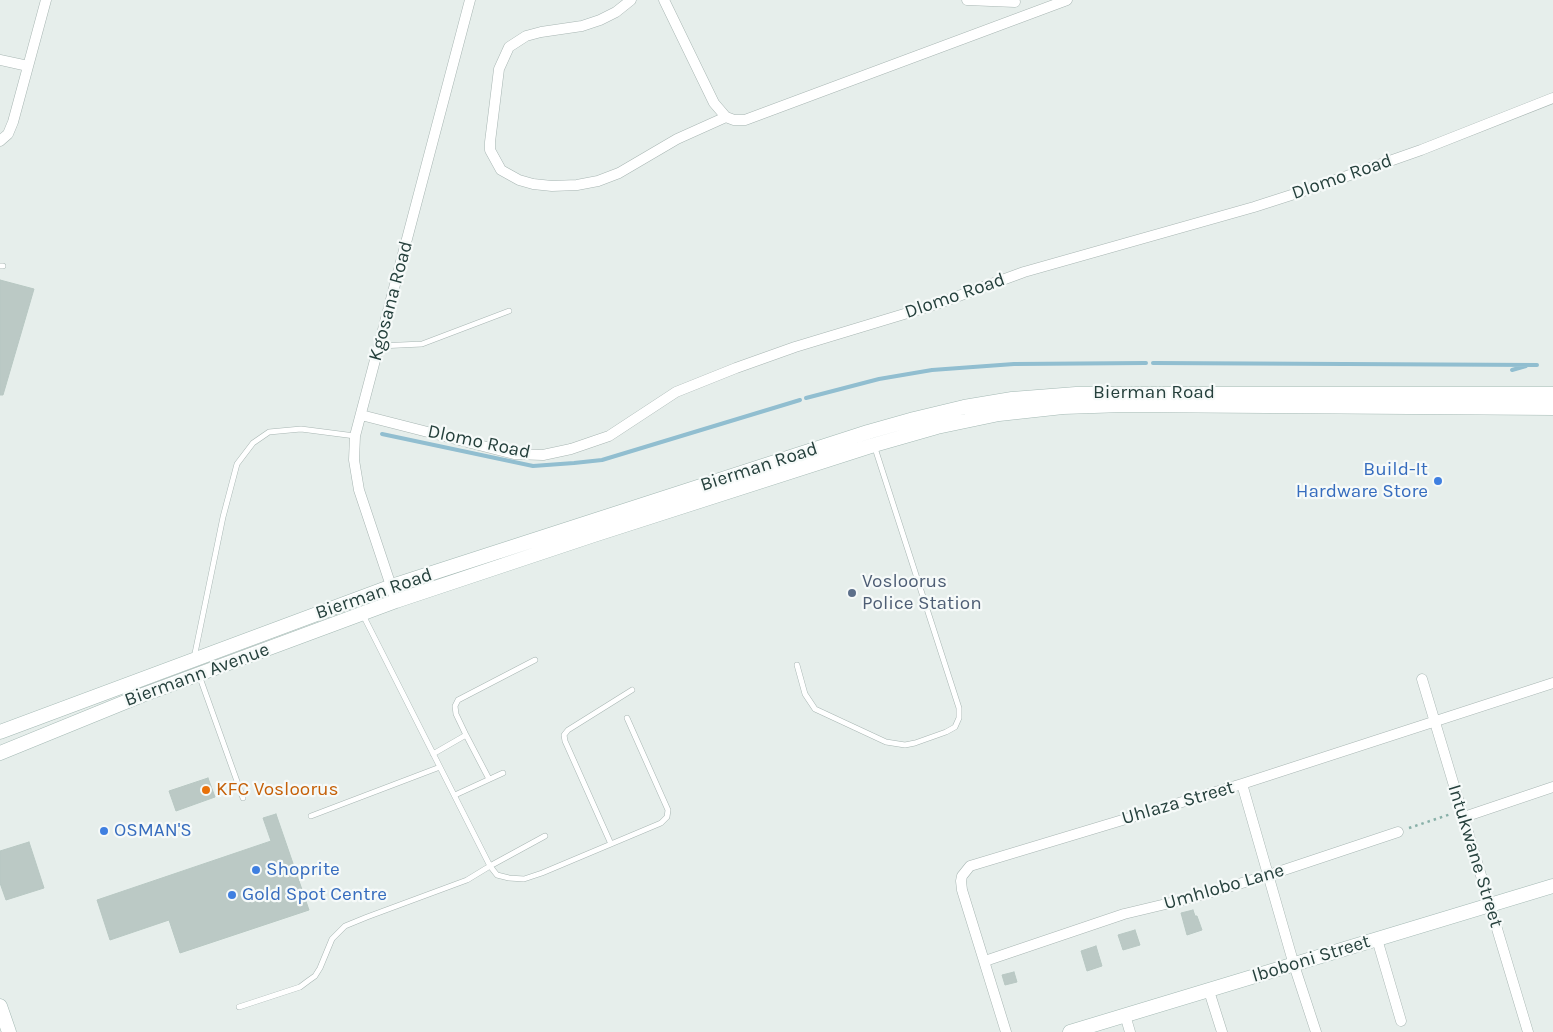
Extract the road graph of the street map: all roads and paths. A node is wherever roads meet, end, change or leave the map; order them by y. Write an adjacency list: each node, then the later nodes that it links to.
1 (46, 0): 10 (street)
2 (470, 0): 15 (street, Kgosana Road)
3 (631, 0): 12 (street)
4 (664, 0): 12 (street)
5 (967, 0): 7 (street)
6 (1067, 0): 8 (street)
7 (1014, 1): 8 (street)
8 (1019, 18): 12 (street)
9 (0, 60): 10 (street)
10 (28, 66): 13 (street)
11 (1553, 98): 20 (street, Dlomo Road)
12 (726, 117)
13 (0, 141)
14 (508, 311): 15 (lane)
15 (379, 346): 20 (street, Kgosana Road)
16 (1553, 383): 17 (main road)
17 (1509, 394): 18 (main road, Bierman Road); 23 (main road, Bierman Road)
18 (1553, 394)
19 (1553, 408): 22 (main road, Bierman Road)
20 (361, 415): 21 (street, Kgosana Road)
21 (356, 436): 23 (street, Kgosana Road); 26 (lane)
22 (874, 445): 24 (main road, Bierman Road); 28 (lane)
23 (392, 586): 24 (street, Kgosana Road); 26 (main road, Bierman Road)
24 (396, 601): 25 (main road, Biermann Avenue)
25 (362, 614): 29 (main road, Biermann Avenue); 38 (lane)
26 (194, 659): 35 (main road, Bierman Road)
27 (535, 660): 36 (lane)
28 (797, 665)
29 (199, 674): 37 (main road, Biermann Avenue); 45 (lane)
30 (1422, 680): 34 (street, Intukwane Street)
31 (1553, 683): 34 (street, Uhlaza Street)
32 (632, 690): 50 (lane)
33 (627, 718): 50 (lane)
34 (1435, 720): 42 (street, Uhlaza Street); 46 (street, Intukwane Street)
35 (0, 732)
36 (466, 736): 38 (lane); 41 (lane)
37 (0, 754)
38 (433, 754): 39 (lane)
39 (440, 767): 44 (lane); 47 (lane)
40 (503, 773): 41 (lane)
41 (489, 779): 44 (lane)
42 (1242, 784): 52 (street); 56 (street, Uhlaza Street)
43 (1553, 787): 46 (street)
44 (455, 795): 51 (lane)
45 (243, 798)
46 (1463, 814): 48 (path); 54 (street, Intukwane Street)
47 (310, 816)
48 (1398, 832): 52 (street, Umhlobo Lane)
49 (546, 836): 51 (lane)
50 (611, 844): 51 (lane)
51 (490, 866): 60 (lane)
52 (1268, 875): 56 (street, Umhlobo Lane); 57 (street)
53 (1553, 886): 54 (main road, Iboboni Street)
54 (1490, 905): 55 (main road, Iboboni Street); 69 (street, Intukwane Street)
55 (1377, 939): 57 (main road, Iboboni Street); 62 (street)
56 (985, 961): 64 (street, Uhlaza Street)
57 (1294, 965): 58 (main road, Iboboni Street); 68 (street)
58 (1209, 991): 61 (main road, Iboboni Street); 67 (street)
59 (0, 1006): 63 (main road)
60 (239, 1007)
61 (1125, 1015): 65 (main road, Iboboni Street); 66 (street)
62 (1401, 1021)
63 (9, 1032)
64 (1006, 1032)
65 (1070, 1032)
66 (1130, 1032)
67 (1222, 1032)
68 (1316, 1032)
69 (1528, 1032)

